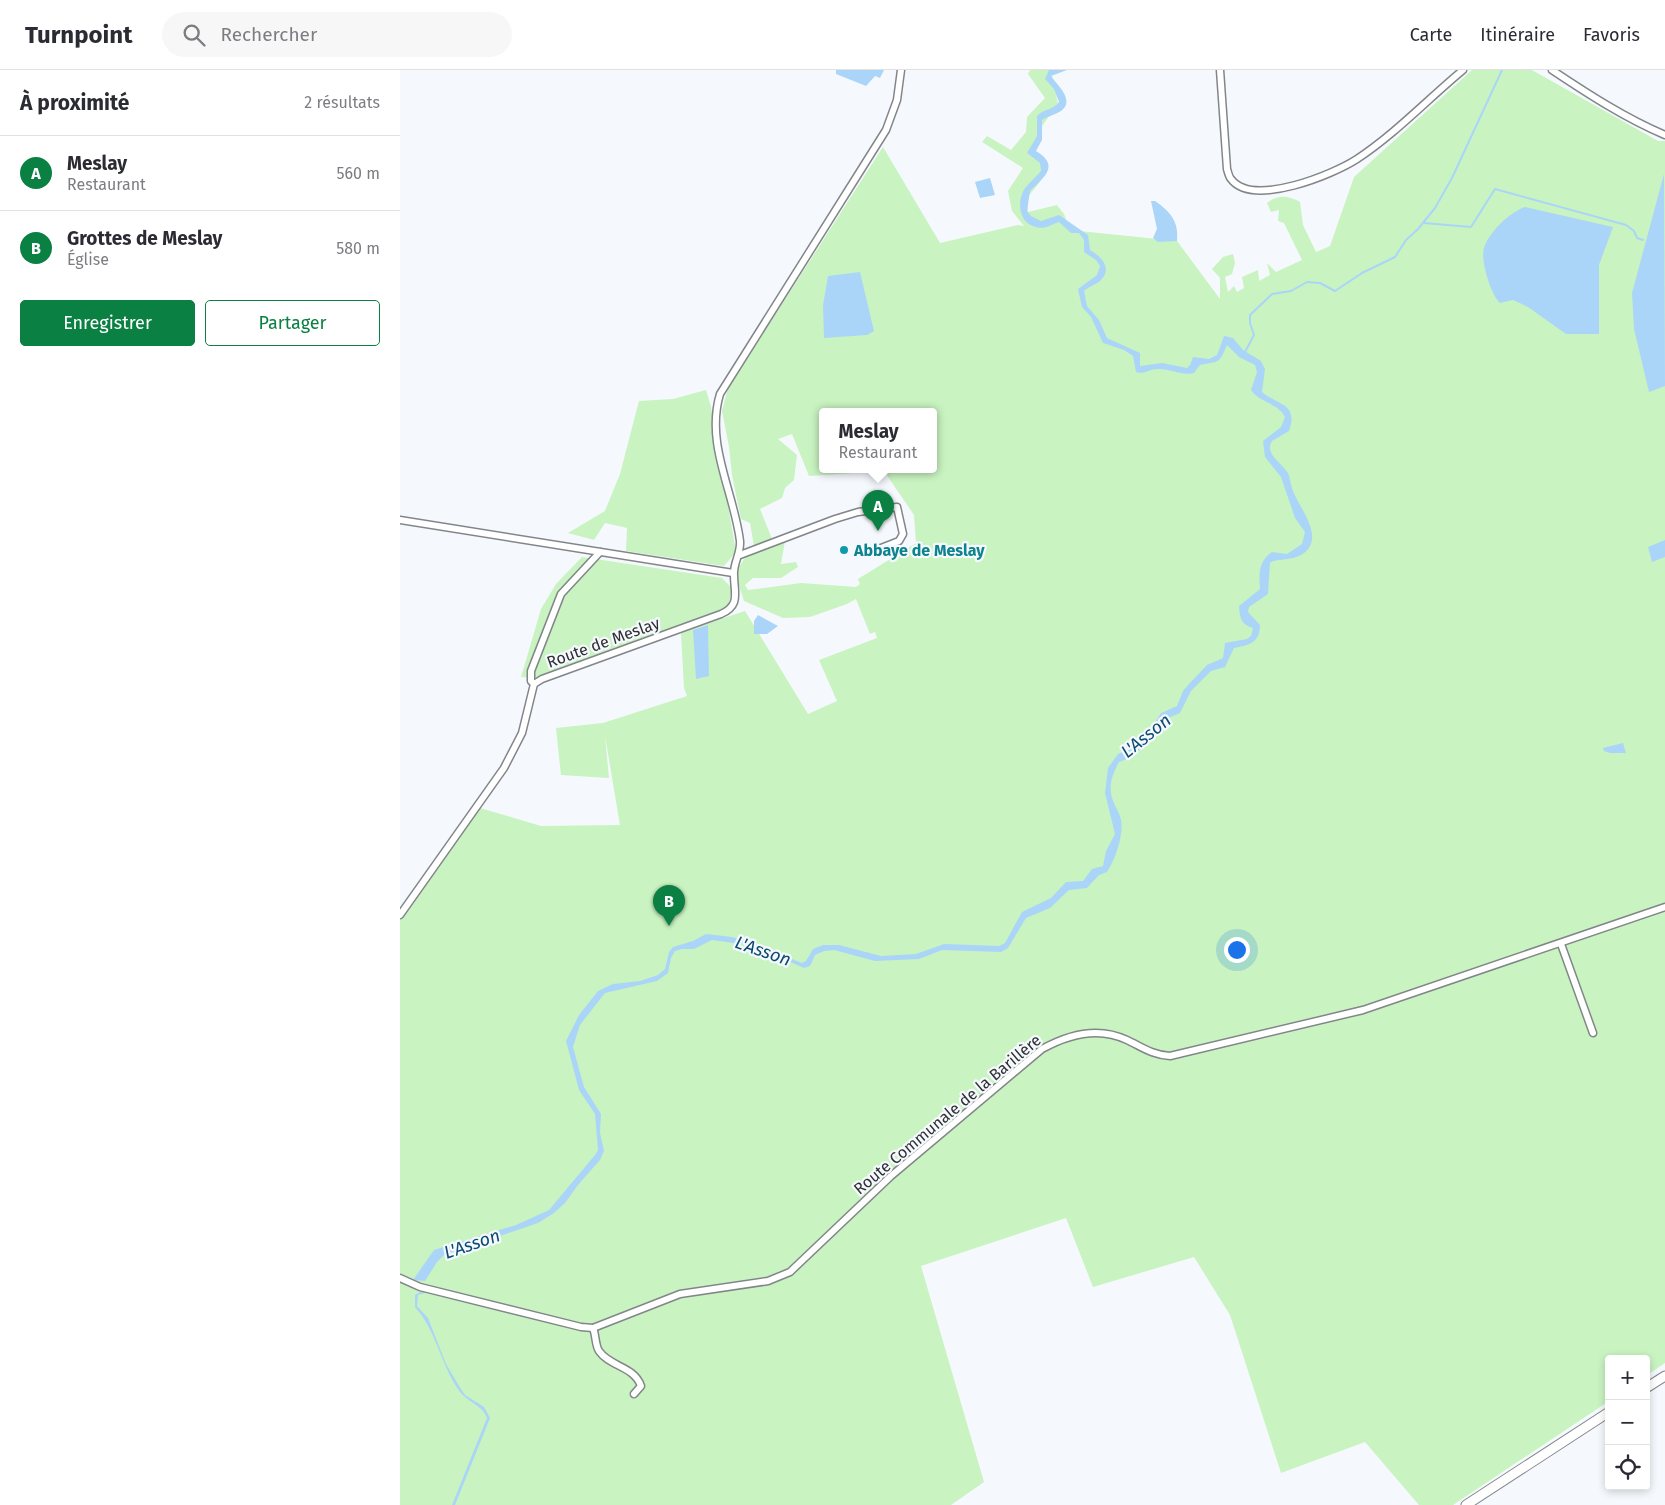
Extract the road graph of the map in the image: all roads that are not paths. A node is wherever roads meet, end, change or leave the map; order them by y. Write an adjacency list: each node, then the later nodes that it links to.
1 (901, 70): 9 (street)
2 (1220, 70): 3 (street)
3 (1463, 70)
4 (1552, 70): 5 (street)
5 (1665, 135)
6 (400, 520): 8 (street)
7 (876, 550): 9 (street)
8 (600, 552): 10 (street); 11 (street)
9 (740, 555): 10 (street)
10 (733, 573): 11 (street, Route de Meslay)
11 (534, 684): 13 (street, Route de Meslay)
12 (1665, 907): 14 (street, Route Communale de la Barillère)
13 (400, 915)
14 (1561, 944): 15 (street); 17 (street, Route Communale de la Barillère)
15 (1593, 1033)
16 (400, 1278): 17 (street)
17 (593, 1328): 20 (street)
18 (1665, 1376): 19 (main road)
19 (1650, 1385)
20 (634, 1394)
21 (1605, 1415): 22 (main road)
22 (1466, 1505)

